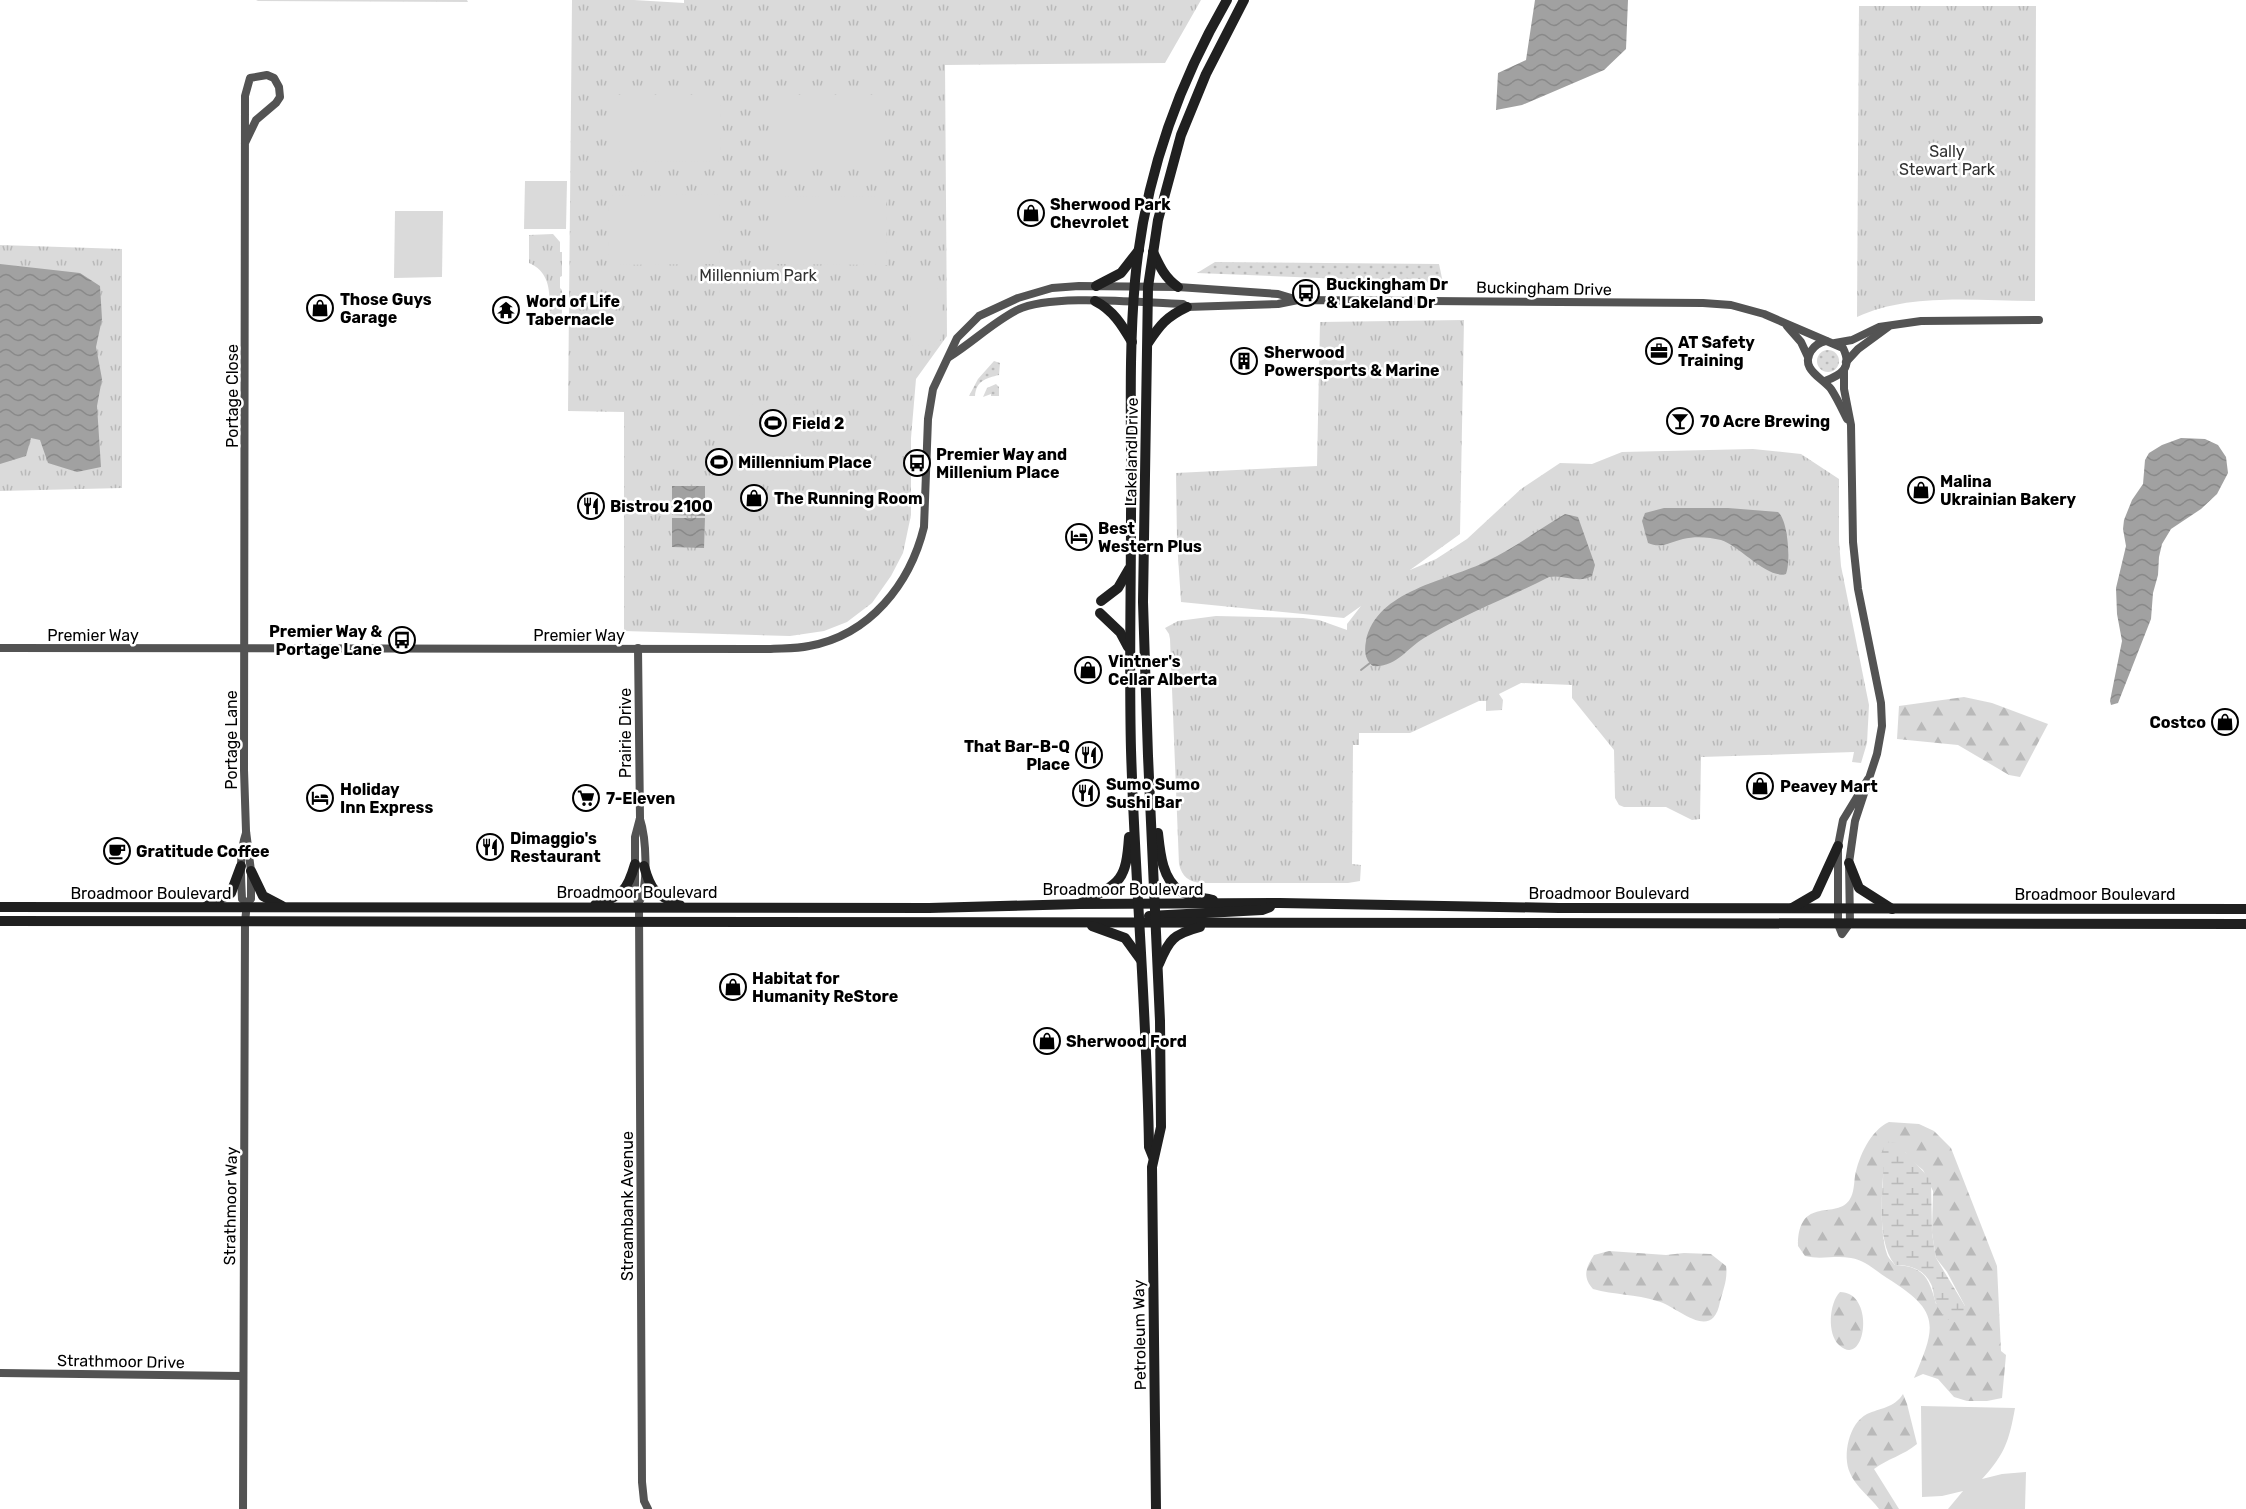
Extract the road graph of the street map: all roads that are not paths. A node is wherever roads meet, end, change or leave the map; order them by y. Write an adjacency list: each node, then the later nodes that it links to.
1 (1227, 0): 4 (main road, Lakeland Drive)
2 (1244, 0): 5 (main road, Lakeland Drive)
3 (245, 143): 3 (street, Portage Close); 31 (street, Portage Close)
4 (1140, 250): 6 (main road); 7 (main road, Lakeland Drive)
5 (1153, 252): 8 (main road, Lakeland Drive); 9 (main road)
6 (1096, 286): 7 (street, Premier Way); 21 (street, Premier Way)
7 (1135, 286): 8 (street, Premier Way); 12 (main road, Lakeland Drive)
8 (1148, 287): 9 (street, Buckingham Drive); 13 (main road, Lakeland Drive)
9 (1178, 287): 10 (street, Buckingham Drive)
10 (1298, 300): 14 (street, Buckingham Drive); 16 (street, Buckingham Drive)
11 (1095, 301): 12 (street, Premier Way); 18 (main road); 21 (street, Premier Way)
12 (1134, 303): 13 (street, Premier Way); 18 (main road, Lakeland Drive)
13 (1147, 303): 14 (street, Buckingham Drive); 20 (main road, Lakeland Drive)
14 (1187, 307): 20 (main road)
15 (2039, 320): 17 (street)
16 (1786, 325): 19 (street, Buckingham Drive); 22 (street, Buckingham Drive)
17 (1888, 327): 19 (street); 23 (street)
18 (1132, 342): 26 (main road, Lakeland Drive)
19 (1830, 342): 22 (street); 23 (street)
20 (1147, 344): 33 (main road, Lakeland Drive)
21 (949, 357): 30 (street, Premier Way)
22 (1808, 357): 24 (street)
23 (1845, 366): 24 (street); 25 (street)
24 (1825, 381): 25 (street)
25 (1851, 425): 34 (street)
26 (1131, 566): 27 (main road); 32 (main road, Lakeland Drive)
27 (1101, 601)
28 (1100, 613): 32 (main road)
29 (0, 648): 31 (street, Premier Way)
30 (638, 648): 31 (street, Premier Way); 38 (street, Prairie Drive)
31 (245, 649): 39 (street, Portage Lane)
32 (1130, 651): 35 (main road, Lakeland Drive)
33 (1148, 756): 42 (main road); 56 (main road, Lakeland Drive)
34 (1868, 779): 36 (street); 37 (street)
35 (1133, 792): 41 (main road); 45 (main road, Lakeland Drive)
36 (1838, 846): 51 (main road); 52 (street)
37 (1850, 863): 53 (street); 54 (main road)
38 (640, 865): 44 (street, Prairie Drive); 48 (main road); 50 (main road)
39 (246, 869): 43 (street, Portage Lane); 47 (main road); 49 (main road)
40 (1280, 903): 42 (main road, Broadmoor Boulevard); 51 (main road, Broadmoor Boulevard); 56 (main road)
41 (1079, 904): 45 (main road, Broadmoor Boulevard); 48 (main road, Broadmoor Boulevard)
42 (1224, 904): 56 (main road, Broadmoor Boulevard)
43 (247, 905): 47 (main road, Broadmoor Boulevard); 49 (main road, Broadmoor Boulevard); 58 (street, Strathmoor Way)
44 (639, 905): 48 (main road, Broadmoor Boulevard); 50 (main road, Broadmoor Boulevard); 59 (street, Streambank Avenue)
45 (1138, 905): 56 (main road, Broadmoor Boulevard); 61 (main road, Lakeland Drive)
46 (0, 907): 47 (main road, Broadmoor Boulevard)
47 (204, 907)
48 (686, 907)
49 (285, 908): 50 (main road, Broadmoor Boulevard)
50 (589, 908)
51 (1791, 909): 52 (main road, Broadmoor Boulevard)
52 (1837, 909): 53 (main road, Broadmoor Boulevard); 64 (street)
53 (1850, 909): 54 (main road, Broadmoor Boulevard); 63 (street)
54 (1892, 909): 55 (main road, Broadmoor Boulevard)
55 (2246, 909)
56 (1155, 914): 61 (main road, Broadmoor Boulevard); 62 (main road, Broadmoor Boulevard); 67 (main road, Petroleum Way)
57 (0, 921): 58 (main road, Broadmoor Boulevard)
58 (245, 922): 59 (main road, Broadmoor Boulevard); 70 (street, Strathmoor Way)
59 (639, 922): 60 (main road, Broadmoor Boulevard); 72 (street, Streambank Avenue)
60 (1076, 922): 61 (main road, Broadmoor Boulevard); 66 (main road)
61 (1139, 922): 66 (main road, Petroleum Way)
62 (1214, 923): 64 (main road, Broadmoor Boulevard); 67 (main road)
63 (1850, 923): 64 (main road, Broadmoor Boulevard); 65 (main road, Broadmoor Boulevard)
64 (1838, 924)
65 (2246, 924)
66 (1141, 961): 68 (main road, Petroleum Way)
67 (1157, 970): 68 (main road, Petroleum Way)
68 (1154, 1160): 73 (main road, Petroleum Way)
69 (0, 1373): 70 (street, Strathmoor Drive)
70 (242, 1376): 71 (street, Strathmoor Way)
71 (243, 1509)
72 (648, 1509)
73 (1156, 1509)

